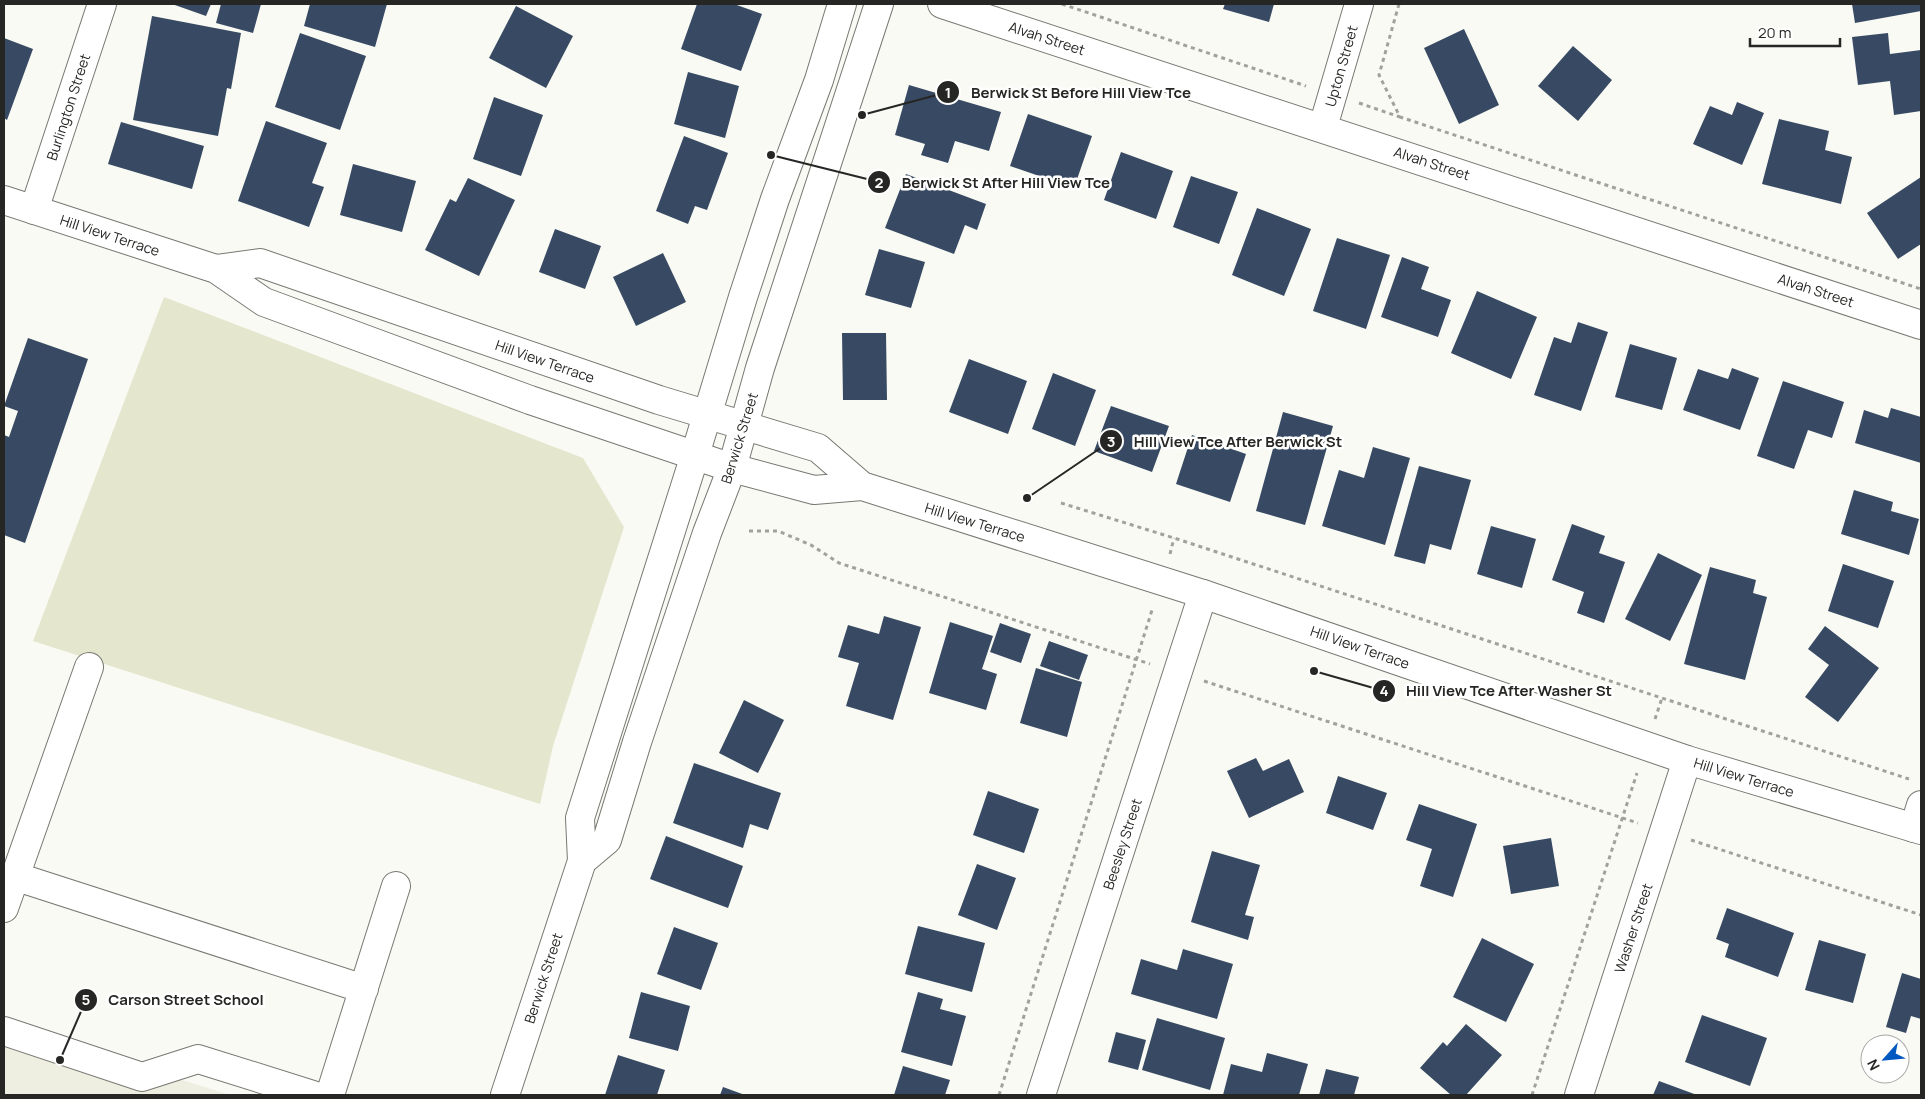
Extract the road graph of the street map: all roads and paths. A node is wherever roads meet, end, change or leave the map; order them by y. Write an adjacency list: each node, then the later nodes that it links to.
1 (102, 4): 12 (main road, Burlington Street)
2 (842, 4): 16 (main road, Berwick Street)
3 (880, 4): 17 (main road, Berwick Street)
4 (942, 4): 10 (main road, Alvah Street)
5 (1062, 4): 8 (path)
6 (1359, 4): 8 (main road, Upton Street)
7 (1398, 4): 9 (path)
8 (1332, 95): 9 (path); 10 (main road, Upton Street)
9 (1400, 117): 14 (path)
10 (1323, 127): 15 (main road, Alvah Street)
11 (4, 200): 12 (main road, Hill View Terrace)
12 (34, 210): 13 (main road, Hill View Terrace)
13 (216, 269): 16 (main road, Hill View Terrace); 18 (main road, Hill View Terrace)
14 (1921, 289)
15 (1921, 325)
16 (707, 415): 17 (main road, Hill View Terrace); 18 (main road, Berwick Street)
17 (744, 426): 19 (main road, Berwick Street); 20 (main road, Hill View Terrace)
18 (695, 455): 19 (main road, Hill View Terrace); 36 (main road, Berwick Street)
19 (732, 468): 20 (main road, Hill View Terrace); 36 (main road, Berwick Street)
20 (862, 486): 24 (main road, Hill View Terrace)
21 (1061, 503): 23 (path)
22 (749, 531): 26 (path)
23 (1174, 538): 24 (path); 29 (path)
24 (1162, 580): 25 (main road, Hill View Terrace); 26 (path)
25 (1203, 594): 28 (main road, Beesley Street); 30 (main road, Hill View Terrace)
26 (1136, 659): 28 (path); 46 (path)
27 (89, 667): 37 (main road)
28 (1178, 673): 33 (path); 47 (main road, Beesley Street)
29 (1662, 698): 30 (path); 32 (path)
30 (1646, 746): 31 (main road, Hill View Terrace); 33 (path)
31 (1687, 760): 34 (main road, Hill View Terrace); 35 (main road, Washer Street)
32 (1912, 780)
33 (1622, 818): 35 (path); 48 (path)
34 (1920, 823)
35 (1664, 831): 40 (path); 49 (main road, Washer Street)
36 (582, 861): 45 (main road, Berwick Street)
37 (14, 876): 39 (main road); 41 (main road)
38 (396, 886): 41 (main road)
39 (4, 908)
40 (1921, 914)
41 (364, 989): 44 (main road)
42 (4, 1031): 43 (main road)
43 (313, 1095)
44 (330, 1095)
45 (505, 1095)
46 (998, 1095)
47 (1041, 1095)
48 (1532, 1095)
49 (1579, 1095)

